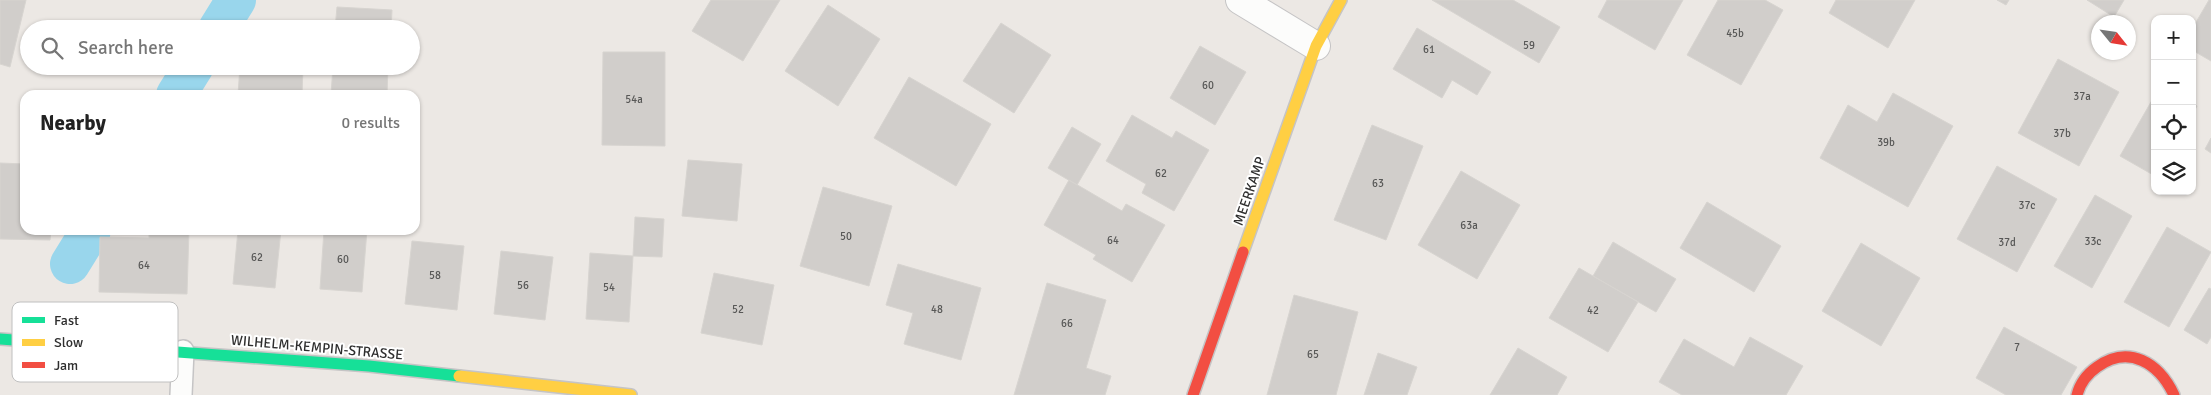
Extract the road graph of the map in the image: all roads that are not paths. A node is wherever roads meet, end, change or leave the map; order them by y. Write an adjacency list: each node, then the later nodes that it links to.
1 (1240, 0): 3 (street)
2 (1341, 0): 3 (street, MEERKAMP)
3 (1316, 46): 8 (street, MEERKAMP)
4 (178, 351): 5 (street, WILHELM-KEMPIN-STRASSE)
5 (183, 351): 6 (lane); 7 (street, WILHELM-KEMPIN-STRASSE)
6 (181, 395)
7 (631, 395)
8 (1192, 395)
9 (2077, 395): 10 (street)
10 (2174, 395)

